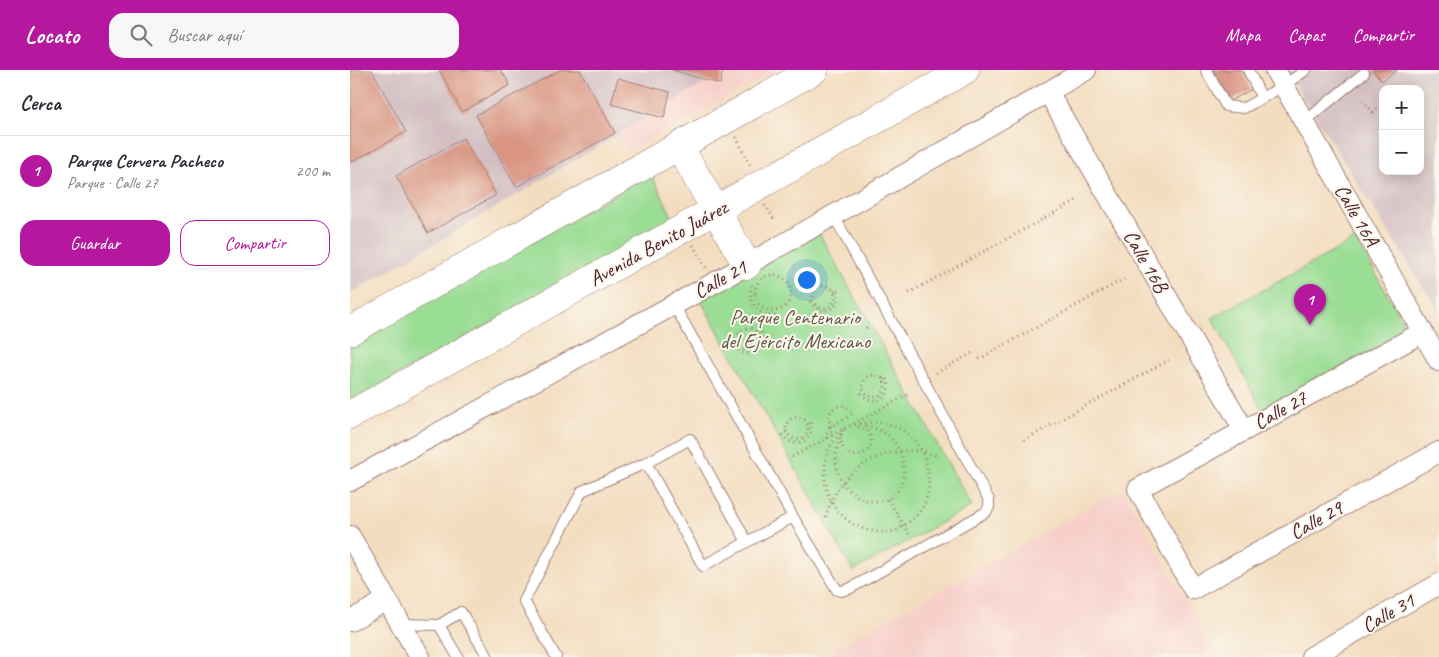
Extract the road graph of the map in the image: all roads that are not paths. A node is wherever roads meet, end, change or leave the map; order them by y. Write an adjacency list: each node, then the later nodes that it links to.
1 (814, 70): 12 (main road)
2 (965, 70): 13 (main road, Avenida Benito Juárez)
3 (1086, 70): 9 (street, Calle 21)
4 (1206, 70): 10 (lane)
5 (1248, 70): 10 (lane)
6 (1306, 70): 8 (lane)
7 (1364, 73): 11 (lane)
8 (1279, 78): 10 (lane); 11 (street, Calle 16A)
9 (1048, 92): 14 (street, Calle 21); 21 (street, Calle 16B)
10 (1262, 98)
11 (1304, 122): 18 (street, Calle 16A)
12 (679, 146): 13 (main road); 17 (main road)
13 (715, 211): 15 (main road); 20 (main road, Avenida Benito Juárez)
14 (834, 216): 15 (street, Calle 21); 25 (lane)
15 (749, 274): 16 (street, Calle 21)
16 (674, 306): 24 (street, Calle 21); 25 (lane)
17 (350, 331)
18 (1423, 332): 19 (street, Calle 16A); 21 (street, Calle 27)
19 (1439, 361)
20 (350, 415)
21 (1244, 430): 29 (street, Calle 27)
22 (1439, 452): 29 (street, Calle 29)
23 (646, 463): 27 (lane); 27 (lane); 37 (lane)
24 (350, 481)
25 (792, 518): 27 (lane)
26 (350, 536): 30 (street)
27 (747, 542)
28 (1439, 584): 38 (street, Calle 31)
29 (1193, 589)
30 (387, 600): 31 (street); 32 (street)
31 (350, 621)
32 (401, 624): 33 (lane); 34 (street)
33 (439, 625): 35 (lane); 36 (lane)
34 (420, 657)
35 (458, 657)
36 (488, 657)
37 (556, 657)
38 (1311, 657)

